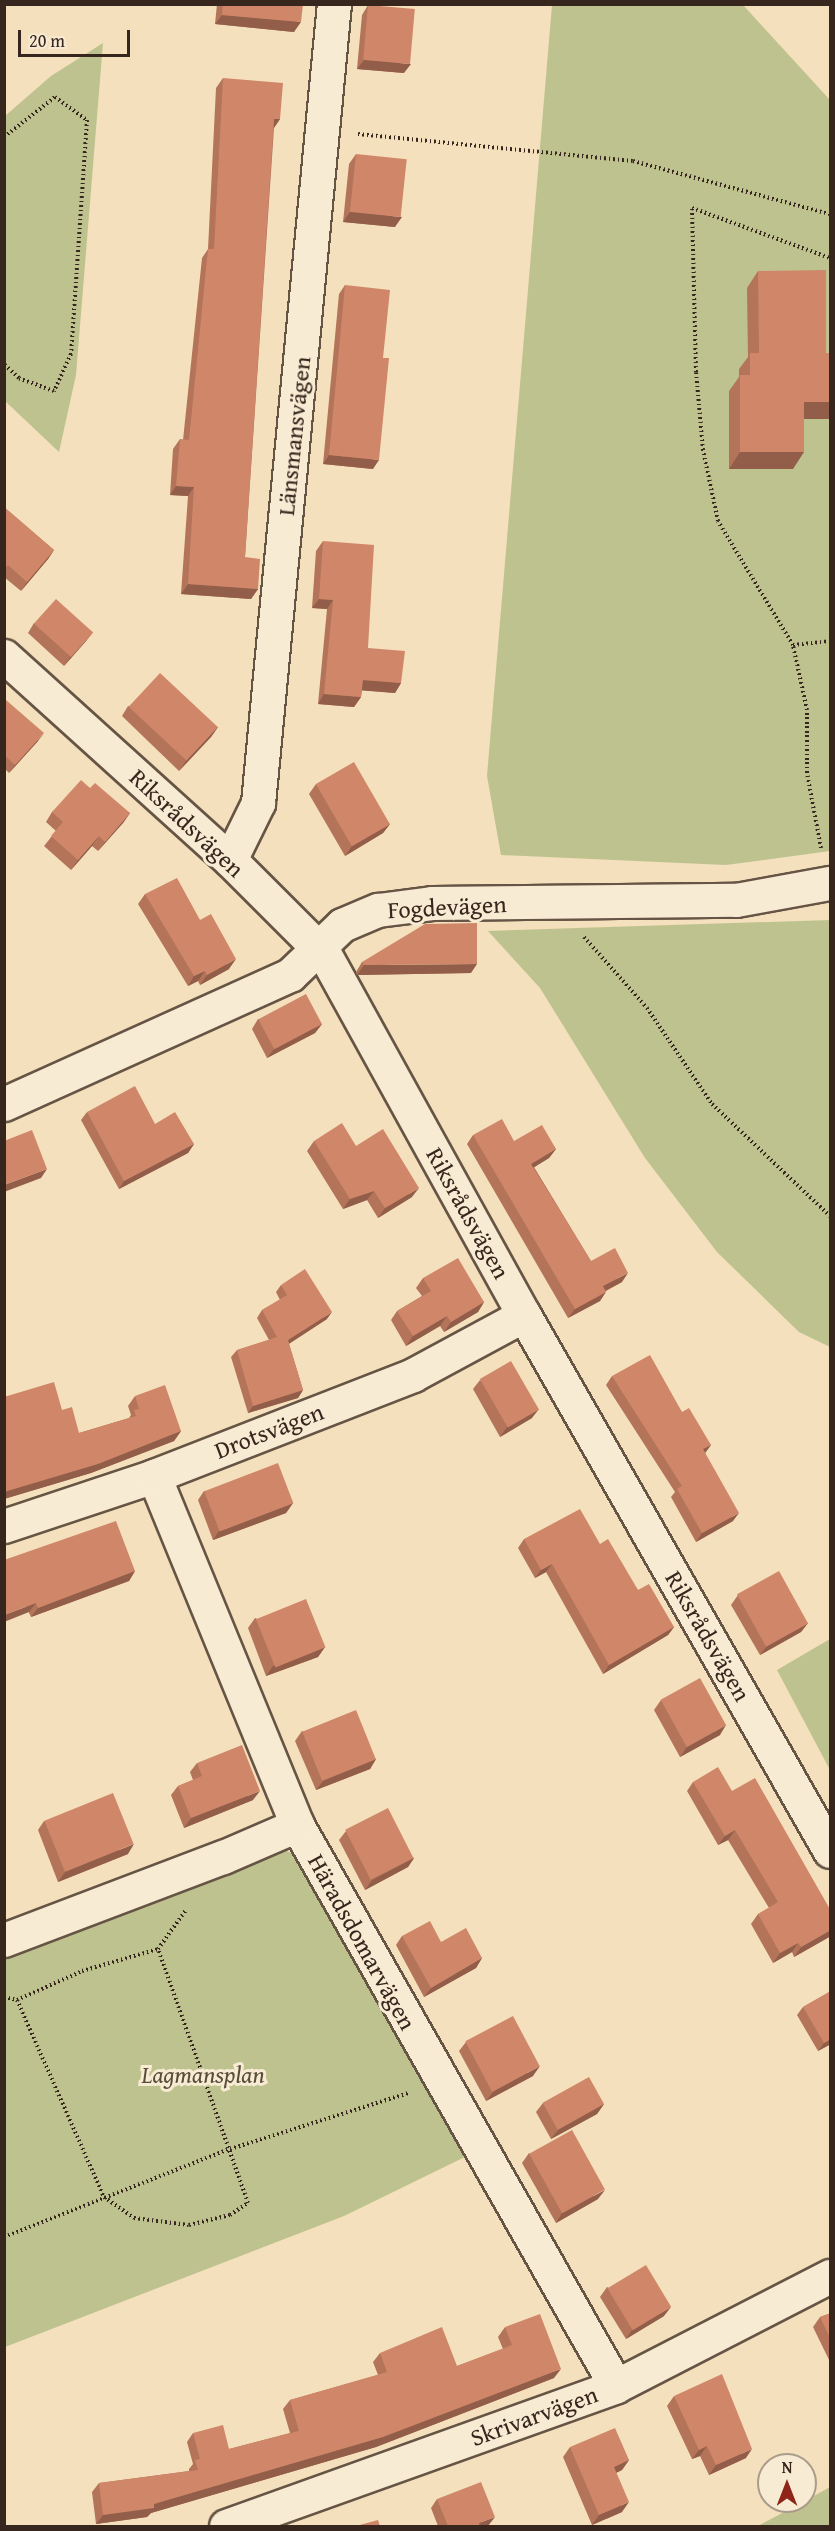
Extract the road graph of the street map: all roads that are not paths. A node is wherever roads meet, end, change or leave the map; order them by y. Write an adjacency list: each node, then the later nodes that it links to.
1 (334, 4): 3 (street, Länsmansvägen)
2 (4, 656): 3 (street, Riksrådsvägen)
3 (230, 860): 5 (street, Riksrådsvägen)
4 (829, 883): 5 (street, Fogdevägen)
5 (317, 947): 6 (street, Fogdevägen); 7 (street, Riksrådsvägen)
6 (4, 1104)
7 (524, 1315): 8 (street, Drotsvägen); 11 (street, Riksrådsvägen)
8 (154, 1476): 9 (street, Drotsvägen); 10 (street, Häradsdomarvägen)
9 (4, 1526)
10 (297, 1825): 12 (street); 14 (street, Häradsdomarvägen)
11 (831, 1851)
12 (4, 1940)
13 (831, 2276): 14 (street, Skrivarvägen)
14 (616, 2386): 15 (street, Skrivarvägen)
15 (226, 2526)

